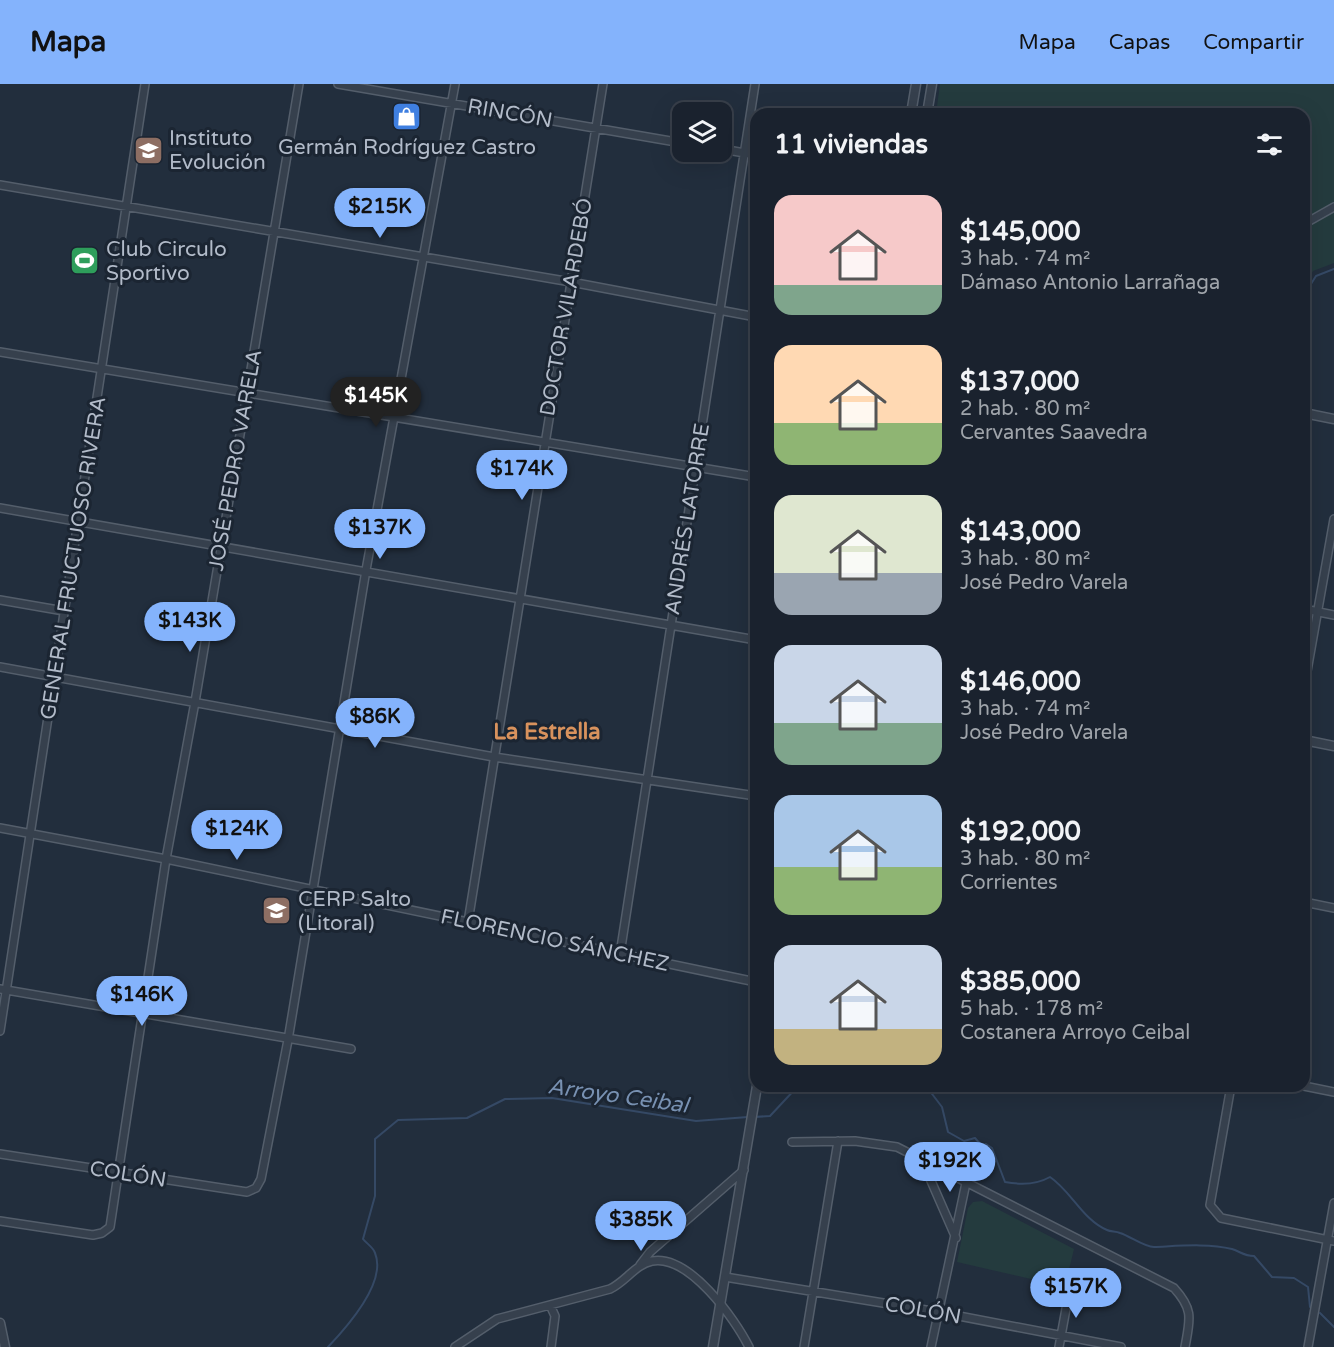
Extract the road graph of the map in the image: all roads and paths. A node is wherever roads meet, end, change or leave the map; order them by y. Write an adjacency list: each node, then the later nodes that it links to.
1 (145, 84): 20 (street, GENERAL FRUCTUOSO RIVERA)
2 (299, 84): 23 (street, JOSÉ PEDRO VARELA)
3 (338, 84): 9 (street, RINCÓN)
4 (455, 84): 9 (street)
5 (603, 84): 14 (street, DOCTOR VILARDEBÓ)
6 (755, 84): 10 (street, ANDRÉS LATORRE)
7 (916, 84): 11 (street)
8 (932, 84): 12 (street)
9 (452, 103): 14 (street, RINCÓN); 24 (street)
10 (751, 108)
11 (912, 108)
12 (928, 108)
13 (750, 115): 17 (street, ANDRÉS LATORRE)
14 (596, 128): 15 (street, RINCÓN); 25 (street, DOCTOR VILARDEBÓ)
15 (672, 141)
16 (732, 151): 17 (street)
17 (744, 153): 18 (street); 26 (street, ANDRÉS LATORRE)
18 (750, 154)
19 (0, 185): 20 (street)
20 (126, 207): 23 (street); 29 (street, GENERAL FRUCTUOSO RIVERA)
21 (1334, 207): 22 (street)
22 (1310, 221)
23 (274, 234): 24 (street); 30 (street, JOSÉ PEDRO VARELA)
24 (424, 258): 25 (street); 32 (street)
25 (571, 282): 26 (street); 34 (street, DOCTOR VILARDEBÓ)
26 (722, 310): 27 (street); 35 (street, ANDRÉS LATORRE)
27 (750, 316)
28 (0, 352): 29 (street)
29 (102, 370): 30 (street); 39 (street, GENERAL FRUCTUOSO RIVERA)
30 (246, 394): 32 (street); 40 (street, JOSÉ PEDRO VARELA)
31 (1310, 414): 33 (street)
32 (393, 419): 34 (street); 41 (street)
33 (1334, 419)
34 (543, 441): 35 (street); 42 (street, DOCTOR VILARDEBÓ)
35 (696, 467): 36 (street); 48 (street, ANDRÉS LATORRE)
36 (750, 476)
37 (0, 508): 39 (street)
38 (1334, 519): 46 (street)
39 (78, 521): 40 (street); 45 (street, GENERAL FRUCTUOSO RIVERA)
40 (220, 545): 41 (street); 53 (street, JOSÉ PEDRO VARELA)
41 (366, 570): 42 (street); 54 (street)
42 (519, 599): 48 (street); 57 (street, DOCTOR VILARDEBÓ)
43 (0, 600): 45 (street)
44 (1310, 610): 46 (street)
45 (64, 611): 52 (street, GENERAL FRUCTUOSO RIVERA)
46 (1317, 612): 47 (street); 50 (street)
47 (1334, 615)
48 (670, 624): 49 (street); 58 (street, ANDRÉS LATORRE)
49 (750, 639)
50 (1310, 653)
51 (0, 668): 52 (street)
52 (55, 676): 53 (street); 61 (street, GENERAL FRUCTUOSO RIVERA)
53 (195, 702): 54 (street); 62 (street, JOSÉ PEDRO VARELA)
54 (339, 730): 57 (street); 63 (street)
55 (1310, 741): 56 (street)
56 (1334, 746)
57 (494, 757): 58 (street); 66 (street, DOCTOR VILARDEBÓ)
58 (648, 779): 59 (street); 67 (street, ANDRÉS LATORRE)
59 (750, 795)
60 (0, 828): 61 (street, FLORENCIO SÁNCHEZ)
61 (30, 834): 62 (street, FLORENCIO SÁNCHEZ); 69 (street, GENERAL FRUCTUOSO RIVERA)
62 (166, 859): 63 (street, FLORENCIO SÁNCHEZ); 70 (street, JOSÉ PEDRO VARELA)
63 (313, 889): 66 (street, FLORENCIO SÁNCHEZ); 72 (street)
64 (1310, 903): 65 (street)
65 (1334, 908)
66 (468, 922): 67 (street, FLORENCIO SÁNCHEZ)
67 (620, 954): 68 (street, FLORENCIO SÁNCHEZ)
68 (750, 981)
69 (3, 990): 70 (street); 71 (street, GENERAL FRUCTUOSO RIVERA)
70 (142, 1015): 72 (street); 83 (street, JOSÉ PEDRO VARELA)
71 (0, 1031)
72 (288, 1040): 73 (street); 83 (street, COLÓN)
73 (351, 1049)
74 (1310, 1087): 77 (street)
75 (756, 1092): 82 (street)
76 (1230, 1092): 88 (street)
77 (1334, 1092)
78 (792, 1142): 79 (street)
79 (838, 1142): 81 (street); 92 (street)
80 (0, 1154): 83 (street, COLÓN)
81 (921, 1158): 84 (street); 87 (street)
82 (744, 1170): 89 (street); 90 (street)
83 (120, 1172): 86 (street, JOSÉ PEDRO VARELA)
84 (966, 1183): 87 (street); 107 (street)
85 (1334, 1203): 88 (street)
86 (1, 1221)
87 (956, 1238): 95 (street)
88 (1331, 1241): 108 (street)
89 (639, 1267): 93 (street); 94 (street)
90 (725, 1278): 92 (street, COLÓN); 93 (street)
91 (1070, 1287): 97 (street)
92 (814, 1293): 95 (street, COLÓN); 103 (street)
93 (720, 1303): 101 (street); 102 (street)
94 (550, 1305): 99 (street); 100 (street)
95 (938, 1312): 97 (street, COLÓN); 104 (street)
96 (0, 1323): 98 (street)
97 (1061, 1336): 105 (street); 106 (street, COLÓN)
98 (5, 1347)
99 (455, 1347)
100 (551, 1347)
101 (713, 1347)
102 (749, 1347)
103 (804, 1347)
104 (931, 1347)
105 (1059, 1347)
106 (1121, 1347)
107 (1185, 1347)
108 (1308, 1347)

